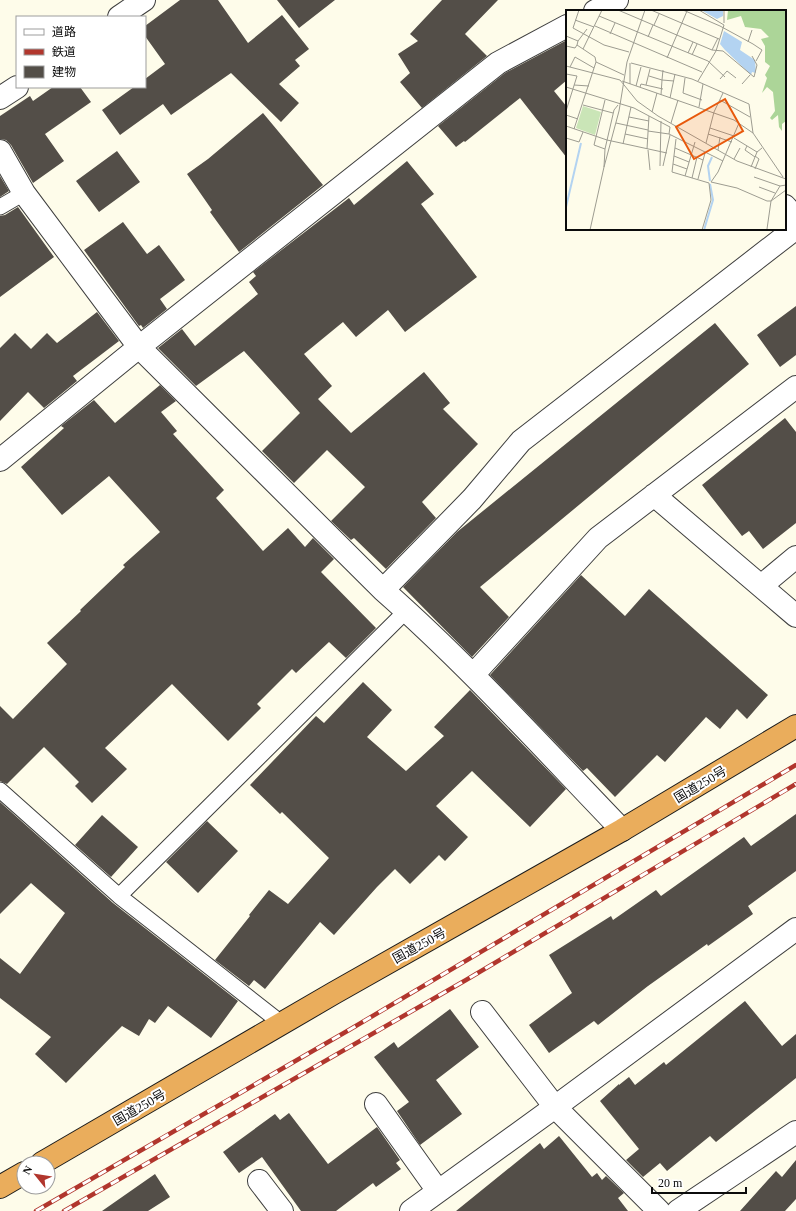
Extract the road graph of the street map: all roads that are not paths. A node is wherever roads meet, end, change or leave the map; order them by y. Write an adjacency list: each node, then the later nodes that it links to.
1 (144, 0): 2 (street)
2 (120, 16)
3 (566, 27): 12 (street)
4 (16, 88): 5 (street)
5 (0, 98)
6 (0, 151): 7 (street)
7 (24, 193): 8 (lane); 12 (street)
8 (0, 207)
9 (786, 207): 10 (street)
10 (796, 218)
11 (796, 228): 18 (street)
12 (139, 347): 14 (street); 18 (street)
13 (796, 387): 15 (street)
14 (0, 460)
15 (654, 495): 17 (street); 21 (street)
16 (796, 557): 17 (street)
17 (761, 586): 20 (street)
18 (383, 590): 19 (street)
19 (406, 611): 21 (street); 25 (lane)
20 (796, 616)
21 (474, 675): 24 (street)
22 (796, 726): 24 (highway, 国道250号)
23 (0, 790): 25 (lane)
24 (622, 830): 28 (highway, 国道250号)
25 (119, 896): 28 (lane)
26 (794, 935): 30 (street)
27 (482, 1012): 30 (street)
28 (281, 1024): 32 (highway, 国道250号)
29 (376, 1104): 36 (street)
30 (555, 1107): 36 (street); 39 (street)
31 (793, 1138): 40 (street)
32 (56, 1155)
33 (16, 1178): 35 (highway)
34 (259, 1181): 37 (street)
35 (0, 1187)
36 (438, 1191): 38 (street)
37 (282, 1211)
38 (411, 1211)
39 (659, 1211)
40 (678, 1211)

